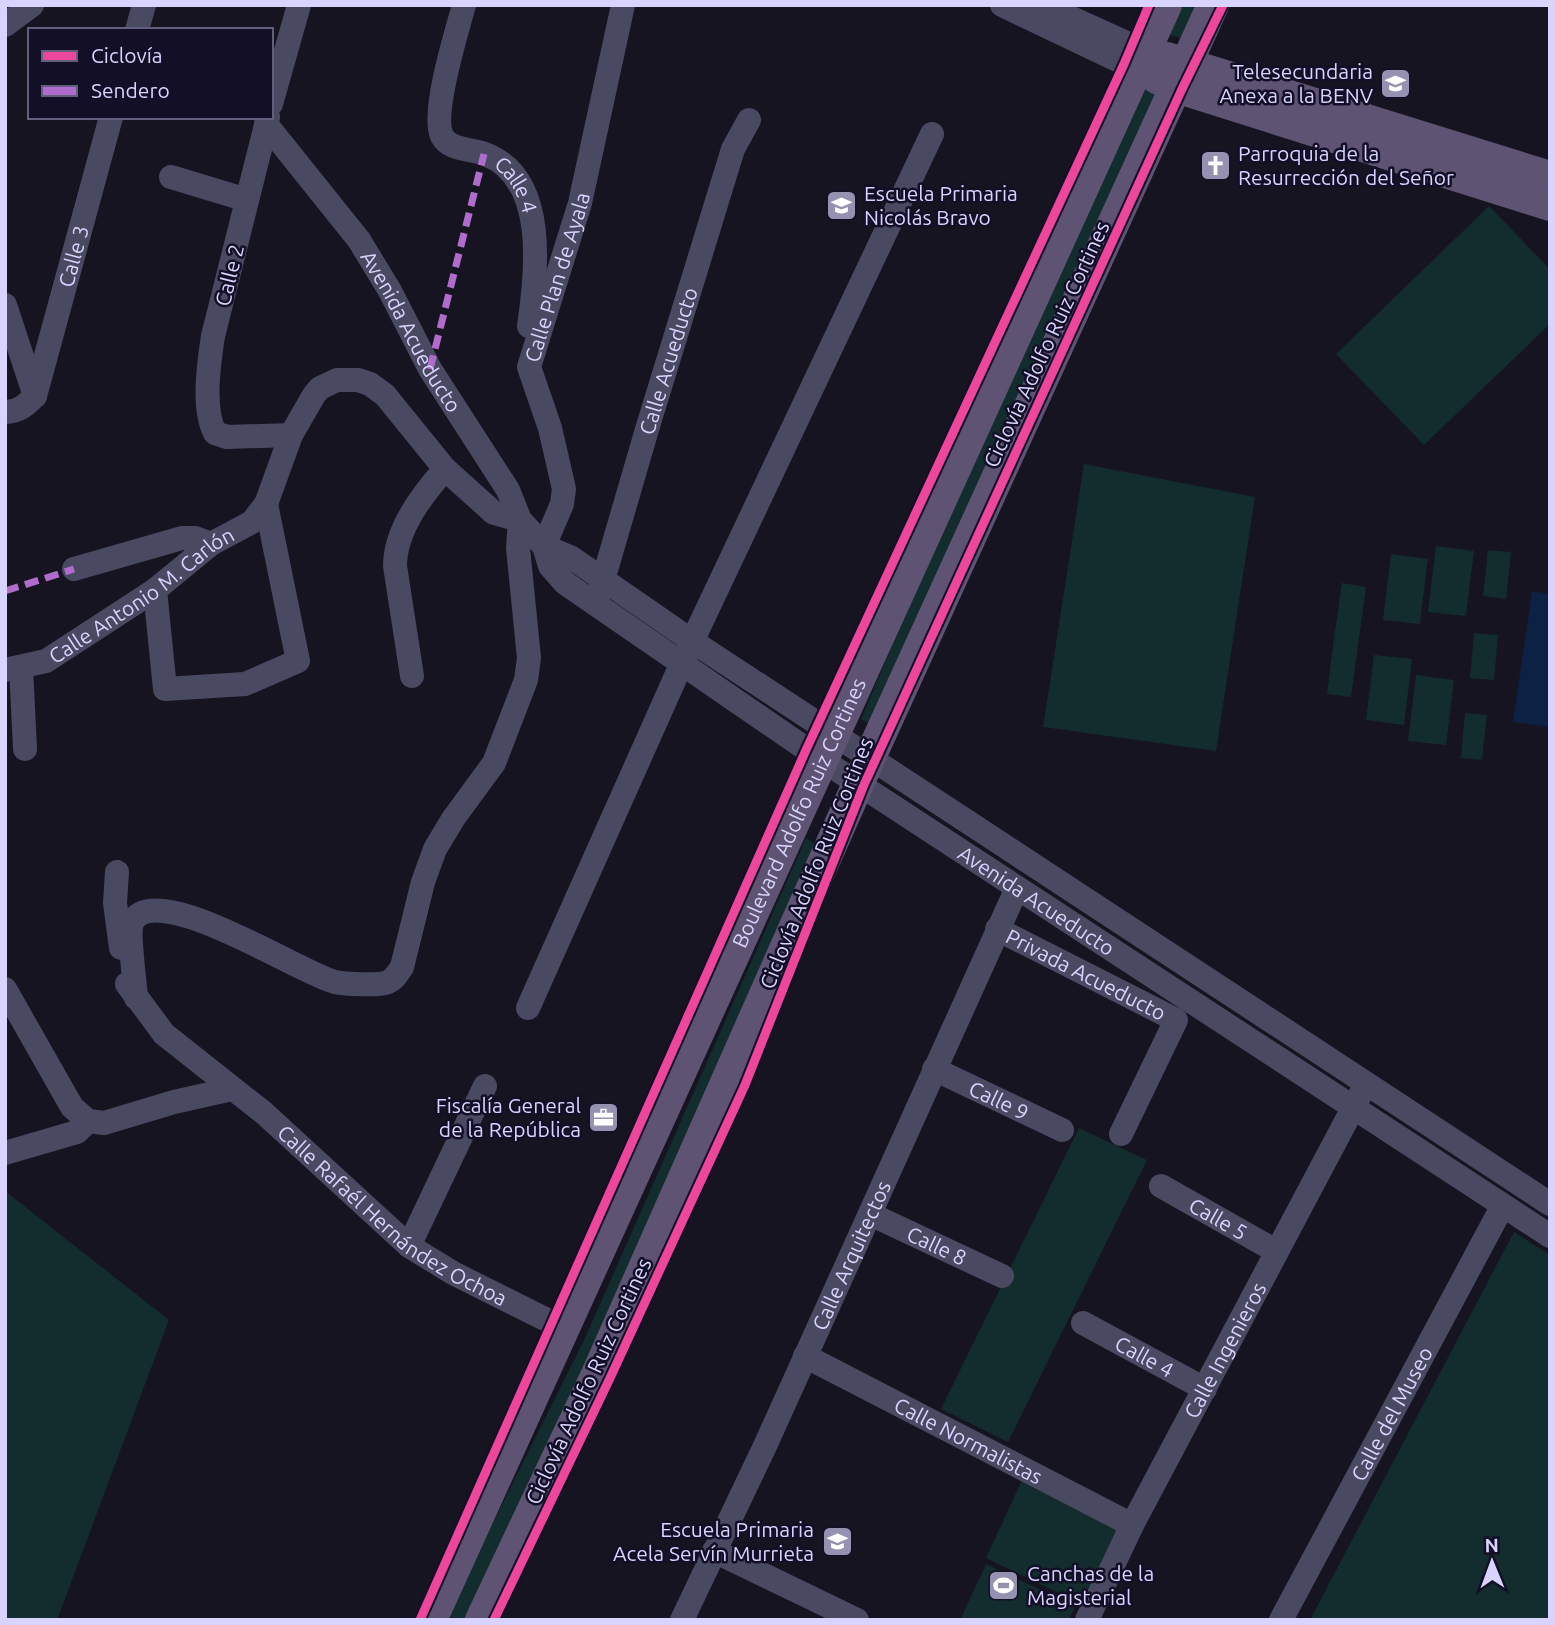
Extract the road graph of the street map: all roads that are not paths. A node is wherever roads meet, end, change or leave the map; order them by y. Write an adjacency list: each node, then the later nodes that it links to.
1 (32, 5): 9 (street)
2 (144, 5): 10 (street)
3 (299, 5): 12 (street, Calle 2)
4 (464, 5): 26 (street, Calle 4)
5 (623, 5): 26 (street, Calle Plan de Ayala)
6 (1166, 5): 11 (main road, Boulevard Adolfo Ruiz Cortines)
7 (1213, 5): 13 (main road, Boulevard Adolfo Ruiz Cortines)
8 (1024, 8): 11 (street)
9 (5, 25)
10 (138, 28)
11 (1140, 60): 13 (main road); 43 (main road, Boulevard Adolfo Ruiz Cortines)
12 (277, 61): 14 (street, Calle 2)
13 (1181, 76): 20 (main road); 45 (main road, Boulevard Adolfo Ruiz Cortines)
14 (273, 85)
15 (110, 119): 27 (street, Calle 3)
16 (267, 119): 23 (street, Calle 2)
17 (271, 119): 32 (street, Avenida Acueducto)
18 (749, 120): 36 (street, Calle Acueducto)
19 (932, 134): 39 (street)
20 (1505, 176): 22 (main road); 24 (main road)
21 (171, 177): 23 (street)
22 (1550, 177)
23 (247, 200): 29 (street, Calle 2)
24 (1550, 205)
25 (5, 305): 27 (street)
26 (529, 367): 34 (street, Calle Plan de Ayala)
27 (35, 396): 28 (street)
28 (5, 412)
29 (291, 435): 30 (street, Calle Antonio M. Carlón); 31 (street, Calle Antonio M. Carlón)
30 (444, 469): 32 (street, Calle Antonio M. Carlón); 42 (street)
31 (267, 504): 33 (street, Calle Antonio M. Carlón); 37 (street)
32 (520, 520): 34 (street, Avenida Acueducto); 50 (street)
33 (211, 544): 35 (street); 37 (street, Calle Antonio M. Carlón)
34 (544, 546): 36 (street, Avenida Acueducto); 38 (street, Avenida Acueducto)
35 (74, 569)
36 (604, 580): 38 (street, Calle Acueducto); 39 (street, Avenida Acueducto)
37 (155, 590): 41 (street, Calle Antonio M. Carlón)
38 (595, 604): 40 (street, Avenida Acueducto)
39 (692, 641): 40 (street); 43 (street, Avenida Acueducto)
40 (681, 665): 43 (street, Avenida Acueducto); 51 (street)
41 (13, 668): 44 (street)
42 (412, 676)
43 (828, 747): 45 (street, Avenida Acueducto); 72 (main road, Boulevard Adolfo Ruiz Cortines)
44 (25, 749)
45 (864, 770): 47 (street, Avenida Acueducto); 54 (street, Avenida Acueducto); 78 (main road, Boulevard Adolfo Ruiz Cortines)
46 (117, 872): 50 (street, Calle Rafaél Hernández Ochoa)
47 (1017, 888): 48 (street, Calle Arquitectos); 57 (street, Avenida Acueducto)
48 (997, 929): 53 (street, Calle Arquitectos); 60 (street, Privada Acueducto)
49 (5, 989): 52 (street)
50 (136, 998): 56 (street, Calle Rafaél Hernández Ochoa)
51 (527, 1008)
52 (14, 1025): 58 (street)
53 (934, 1069): 59 (street, Calle 9); 66 (street, Calle Arquitectos)
54 (1367, 1083): 57 (street, Calle Ingenieros); 64 (street, Avenida Acueducto)
55 (485, 1086): 68 (street)
56 (232, 1089): 58 (street); 68 (street, Calle Rafaél Hernández Ochoa)
57 (1352, 1107): 65 (street, Avenida Acueducto); 69 (street, Calle Ingenieros)
58 (82, 1126): 61 (street); 62 (street)
59 (1062, 1130)
60 (1121, 1134)
61 (5, 1141)
62 (5, 1153)
63 (1161, 1186): 69 (street, Calle 5)
64 (1548, 1203): 67 (street)
65 (1502, 1207): 67 (street, Avenida Acueducto); 82 (street, Calle del Museo)
66 (870, 1214): 70 (street, Calle 8); 73 (street, Calle Arquitectos)
67 (1540, 1230)
68 (409, 1246): 72 (street, Calle Rafaél Hernández Ochoa)
69 (1276, 1251): 74 (street, Calle Ingenieros)
70 (1002, 1276)
71 (1083, 1323): 74 (street, Calle 4)
72 (563, 1328): 77 (main road, Boulevard Adolfo Ruiz Cortines)
73 (805, 1356): 75 (street, Calle Normalistas); 76 (street, Calle Arquitectos)
74 (1205, 1389): 75 (street, Calle Ingenieros)
75 (1132, 1525): 81 (street, Calle Ingenieros)
76 (714, 1551): 79 (street, Calle Arquitectos); 80 (street)
77 (431, 1620)
78 (481, 1620)
79 (682, 1620)
80 (857, 1620)
81 (1087, 1620)
82 (1281, 1620)

